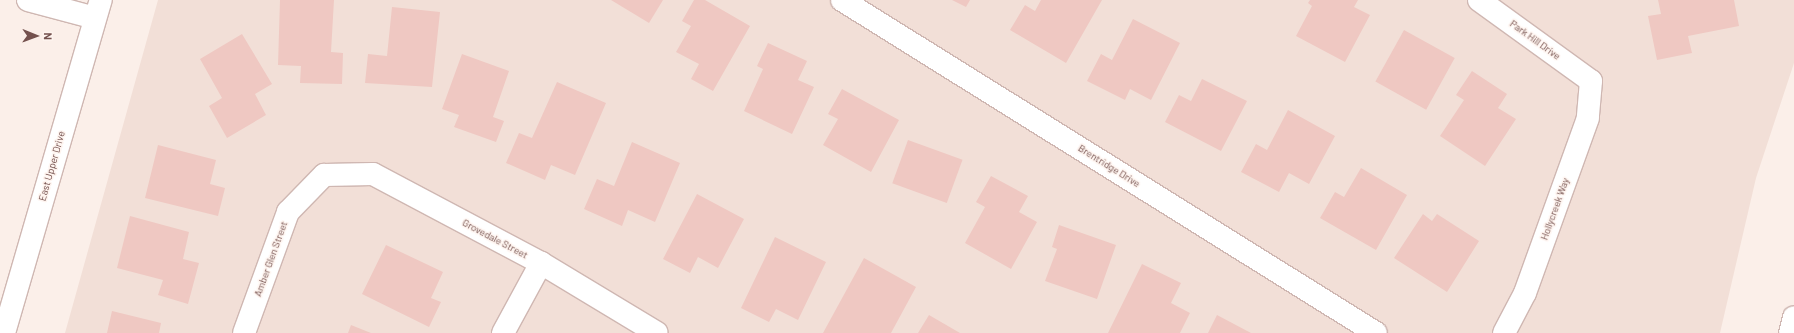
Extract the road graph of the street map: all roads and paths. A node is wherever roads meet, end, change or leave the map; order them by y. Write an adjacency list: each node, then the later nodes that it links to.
1 (28, 0): 4 (street)
2 (842, 0): 13 (street, Brentridge Drive)
3 (1479, 0): 5 (street, Park Hill Drive)
4 (98, 9): 9 (street, East Upper Drive)
5 (1590, 81): 14 (street, Hollycreek Way)
6 (324, 174): 7 (street, Grovedale Street); 10 (street, Amber Glen Street)
7 (541, 263): 11 (street); 12 (street, Grovedale Street)
8 (1794, 317): 15 (street)
9 (4, 333)
10 (244, 333)
11 (503, 333)
12 (657, 333)
13 (1376, 333)
14 (1504, 333)
15 (1790, 333)

